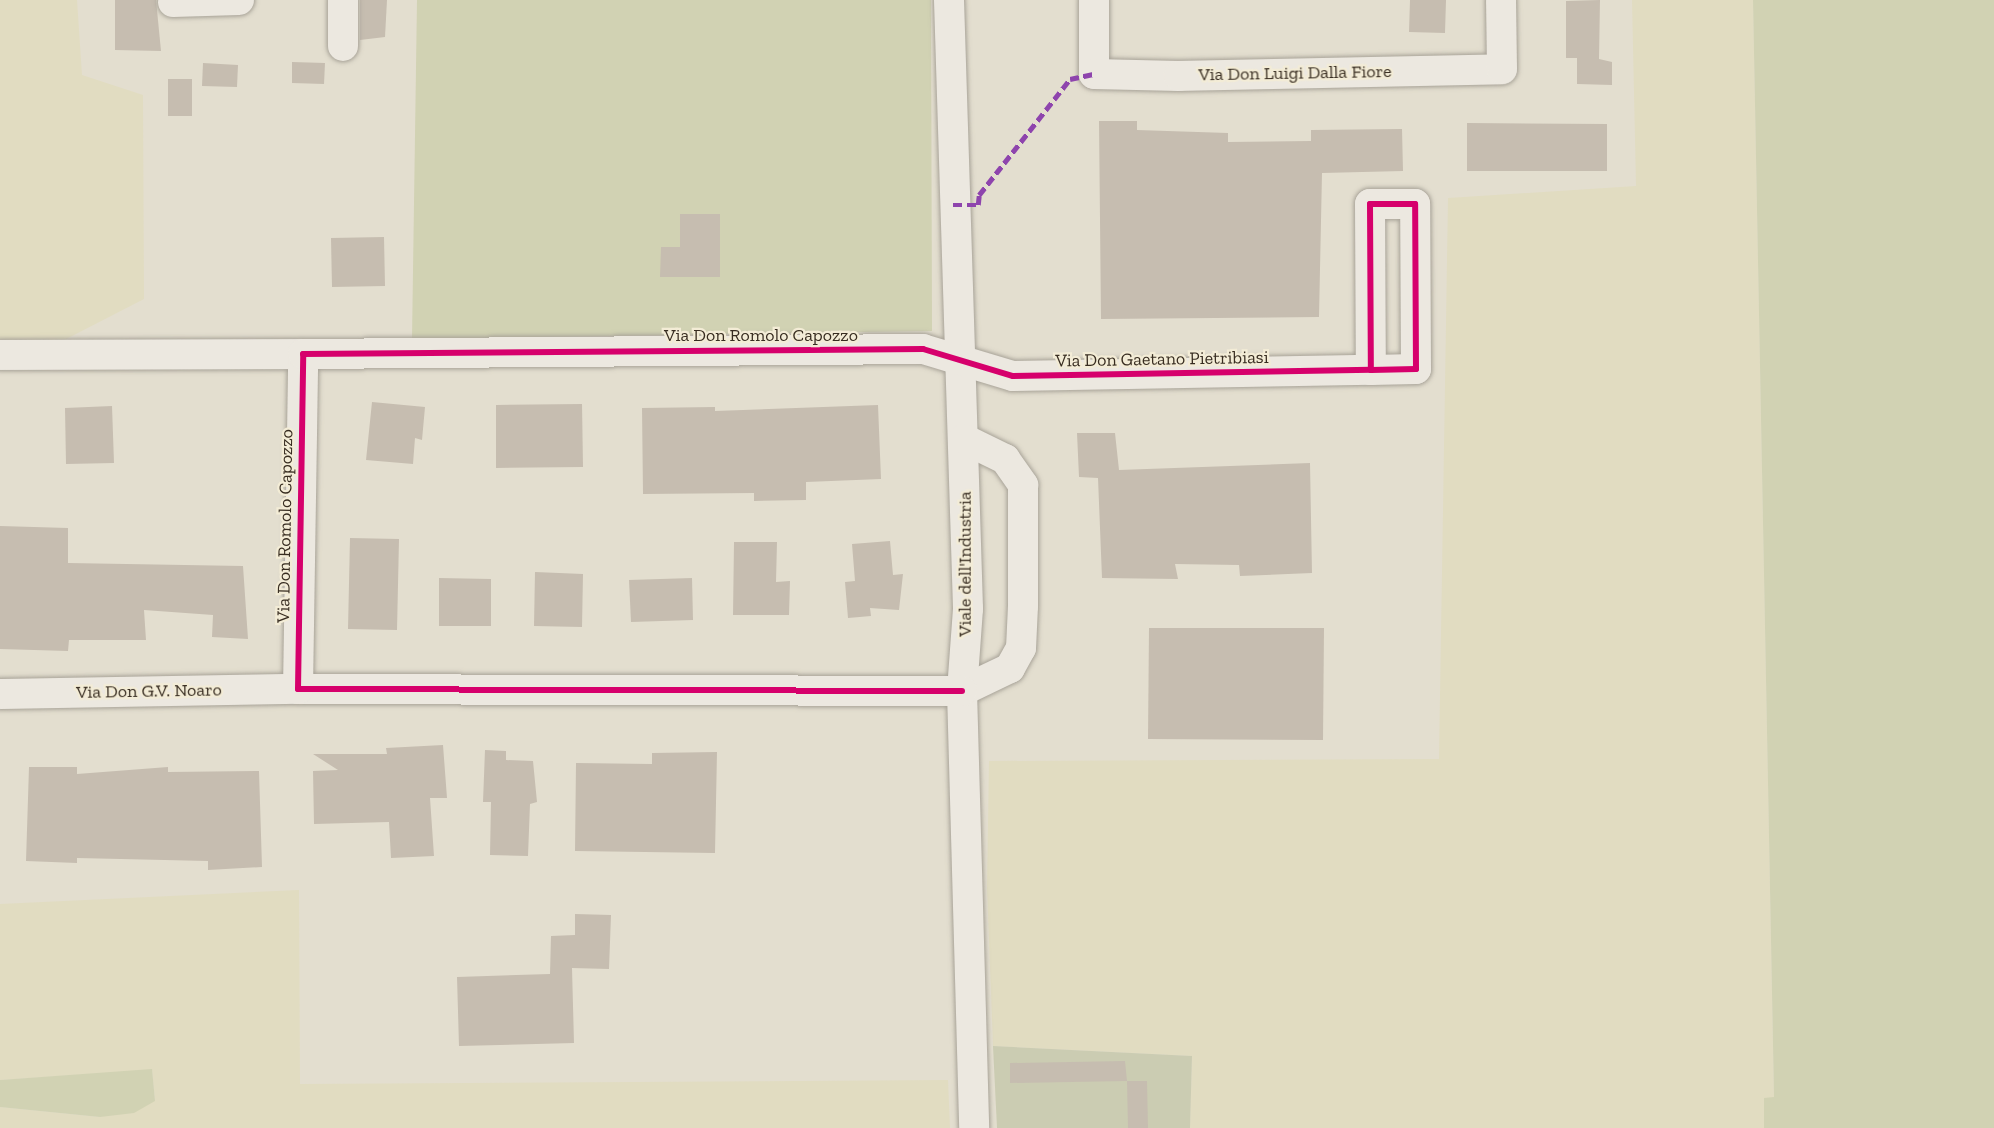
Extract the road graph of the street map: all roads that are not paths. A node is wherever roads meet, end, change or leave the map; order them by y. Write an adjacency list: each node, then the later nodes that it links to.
1 (239, 0): 6 (street)
2 (343, 0): 7 (street)
3 (949, 0): 10 (street, Viale dell'Industria)
4 (1094, 0): 5 (street, Via Don Luigi Dalla Fiore)
5 (1501, 0)
6 (174, 9)
7 (343, 46)
8 (303, 354): 9 (street, Via Don Romolo Capozzo); 10 (street, Via Don Romolo Capozzo); 13 (street, Via Don Romolo Capozzo)
9 (0, 355)
10 (957, 358): 11 (street, Via Don Gaetano Pietribiasi); 12 (street, Viale dell'Industria)
11 (1371, 370): 11 (street, Via Don Gaetano Pietribiasi)
12 (964, 439): 14 (street, Viale dell'Industria); 14 (street)
13 (297, 689): 14 (street); 15 (street, Via Don G.V. Noaro)
14 (962, 691): 16 (street, Viale dell'Industria)
15 (0, 694)
16 (974, 1128)

